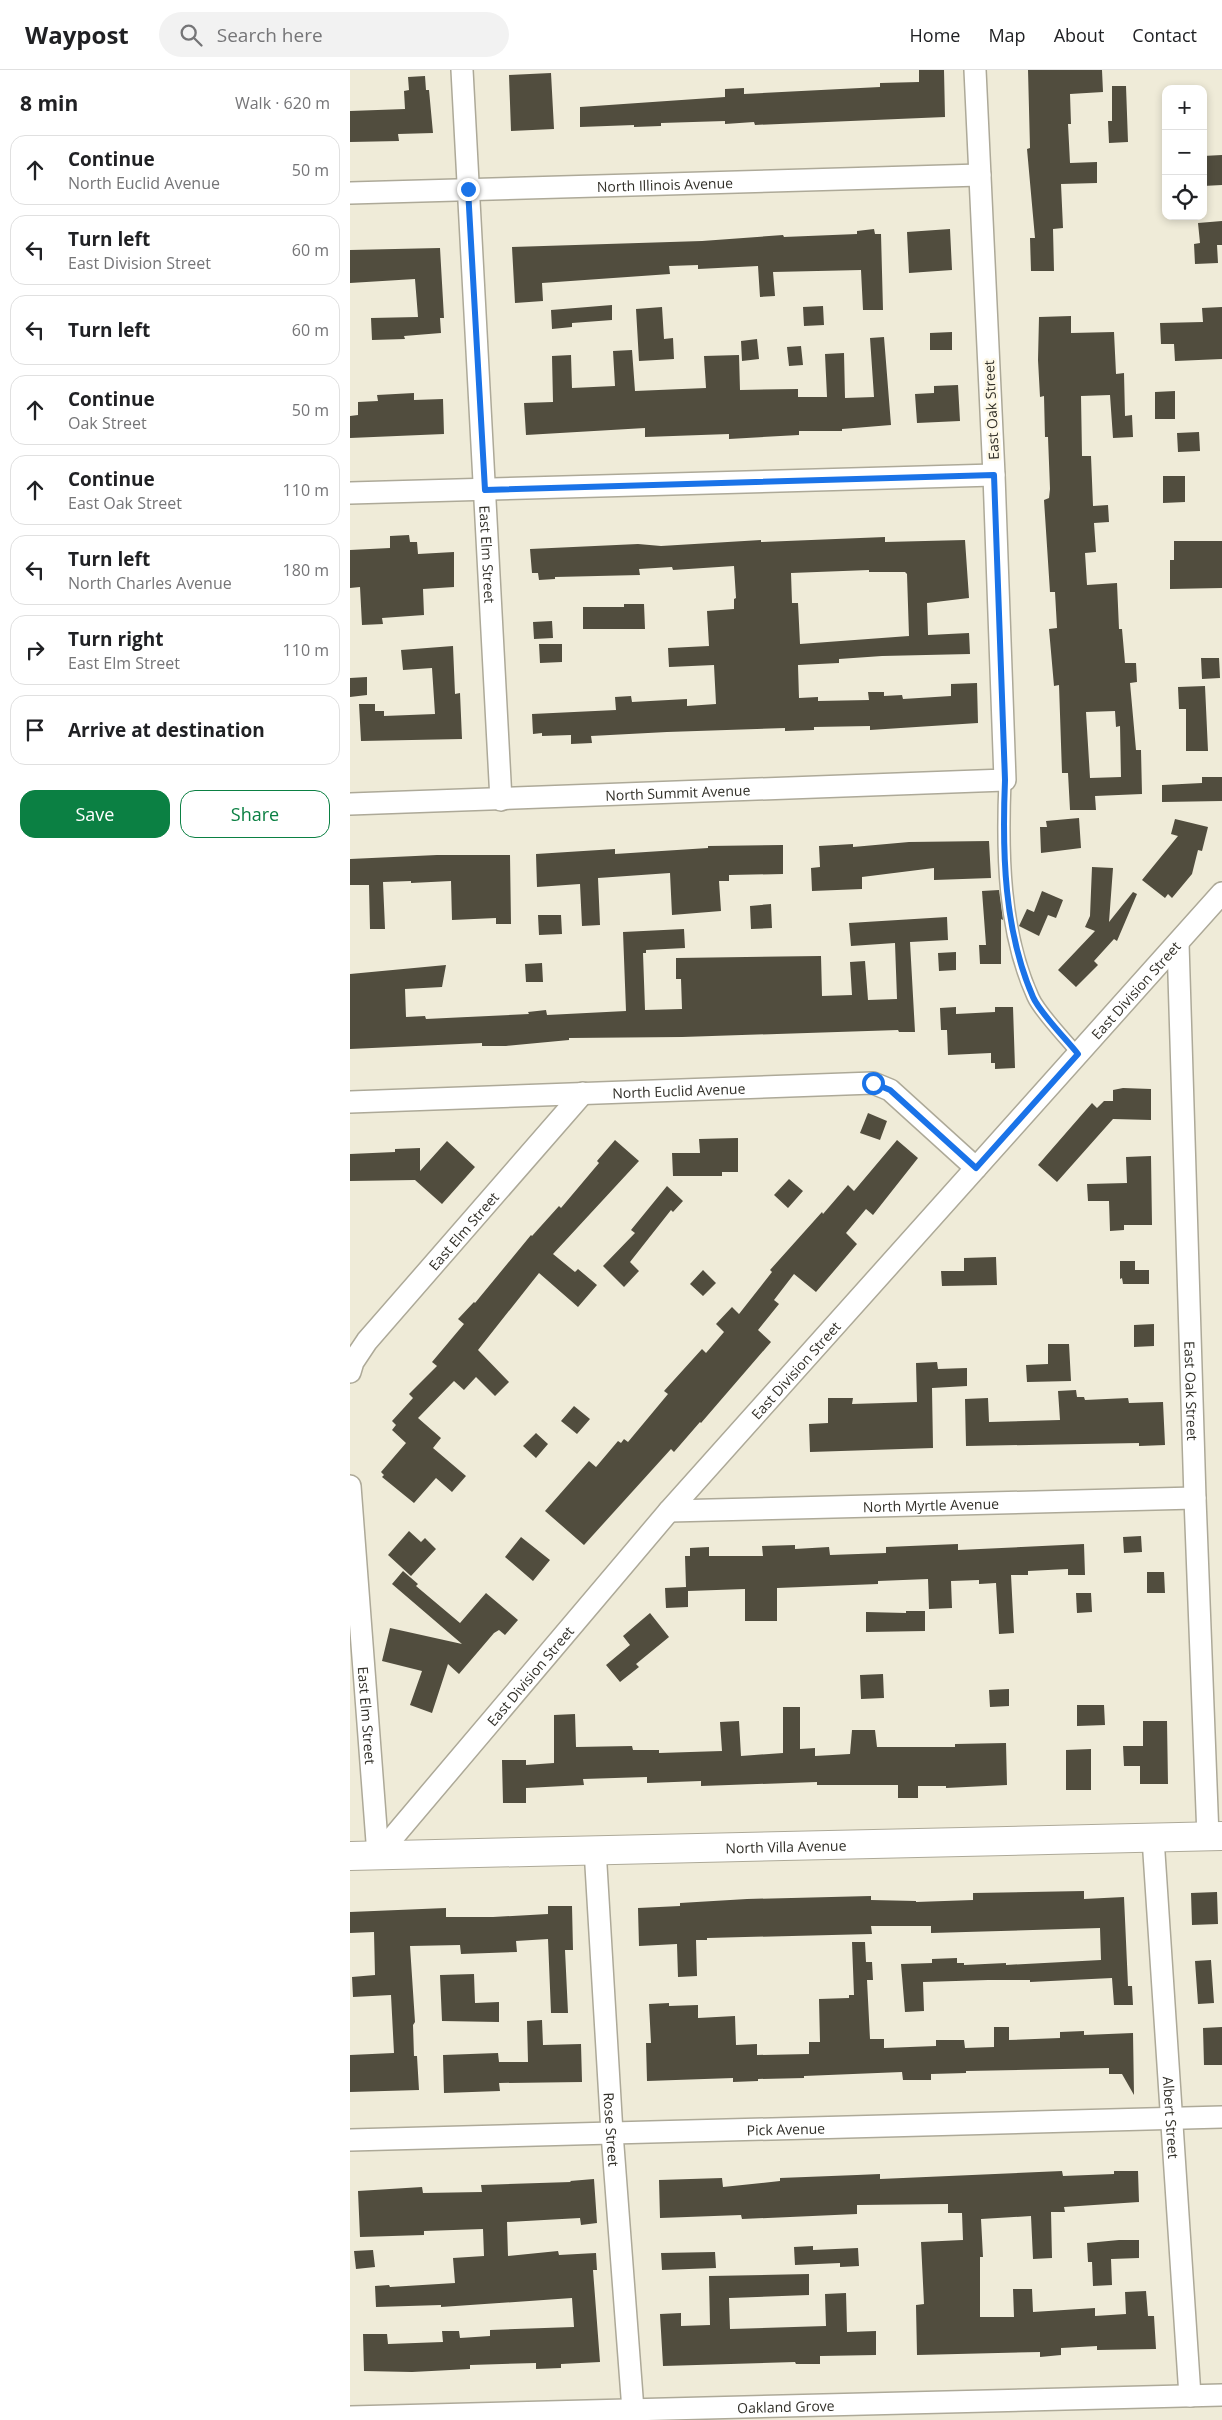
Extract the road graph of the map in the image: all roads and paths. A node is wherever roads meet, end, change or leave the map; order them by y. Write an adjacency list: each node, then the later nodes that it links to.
1 (462, 70): 4 (street, East Elm Street)
2 (975, 70): 3 (street, East Oak Street)
3 (980, 175): 4 (street, North Illinois Avenue); 6 (street, East Oak Street)
4 (468, 189): 5 (street, North Illinois Avenue); 7 (street, East Elm Street)
5 (350, 193)
6 (994, 475): 7 (street); 9 (street, East Oak Street)
7 (485, 490): 8 (street); 10 (street, East Elm Street)
8 (350, 493)
9 (1005, 780): 10 (street, North Summit Avenue); 14 (lane)
10 (501, 800): 11 (street, North Summit Avenue)
11 (350, 804)
12 (1222, 893): 13 (street, East Division Street)
13 (1178, 943): 14 (street, East Division Street); 20 (street, East Oak Street)
14 (1078, 1054): 17 (street, East Division Street)
15 (583, 1093): 16 (street, North Euclid Avenue); 17 (street, North Euclid Avenue); 18 (street, East Elm Street)
16 (350, 1102)
17 (976, 1168): 21 (street, East Division Street)
18 (350, 1372)
19 (350, 1486): 25 (street, East Elm Street)
20 (1195, 1498): 21 (street, North Myrtle Avenue); 22 (street, East Oak Street)
21 (669, 1511): 25 (street, East Division Street)
22 (1215, 1836): 23 (street, North Villa Avenue)
23 (1153, 1838): 24 (street, North Villa Avenue); 28 (street, Albert Street)
24 (595, 1849): 25 (street, North Villa Avenue); 29 (street, Rose Street)
25 (378, 1855): 26 (street, North Villa Avenue)
26 (350, 1856)
27 (1222, 2117): 28 (street, Pick Avenue)
28 (1171, 2118): 29 (street, Pick Avenue); 31 (street, Albert Street)
29 (612, 2133): 30 (street, Pick Avenue); 33 (street, Rose Street)
30 (350, 2140)
31 (1190, 2396): 32 (street, Oakland Grove); 34 (street, Oakland Grove)
32 (1222, 2396)
33 (634, 2410): 34 (street, Oakland Grove); 35 (street, Oakland Grove)
34 (1059, 2410)
35 (350, 2417)

